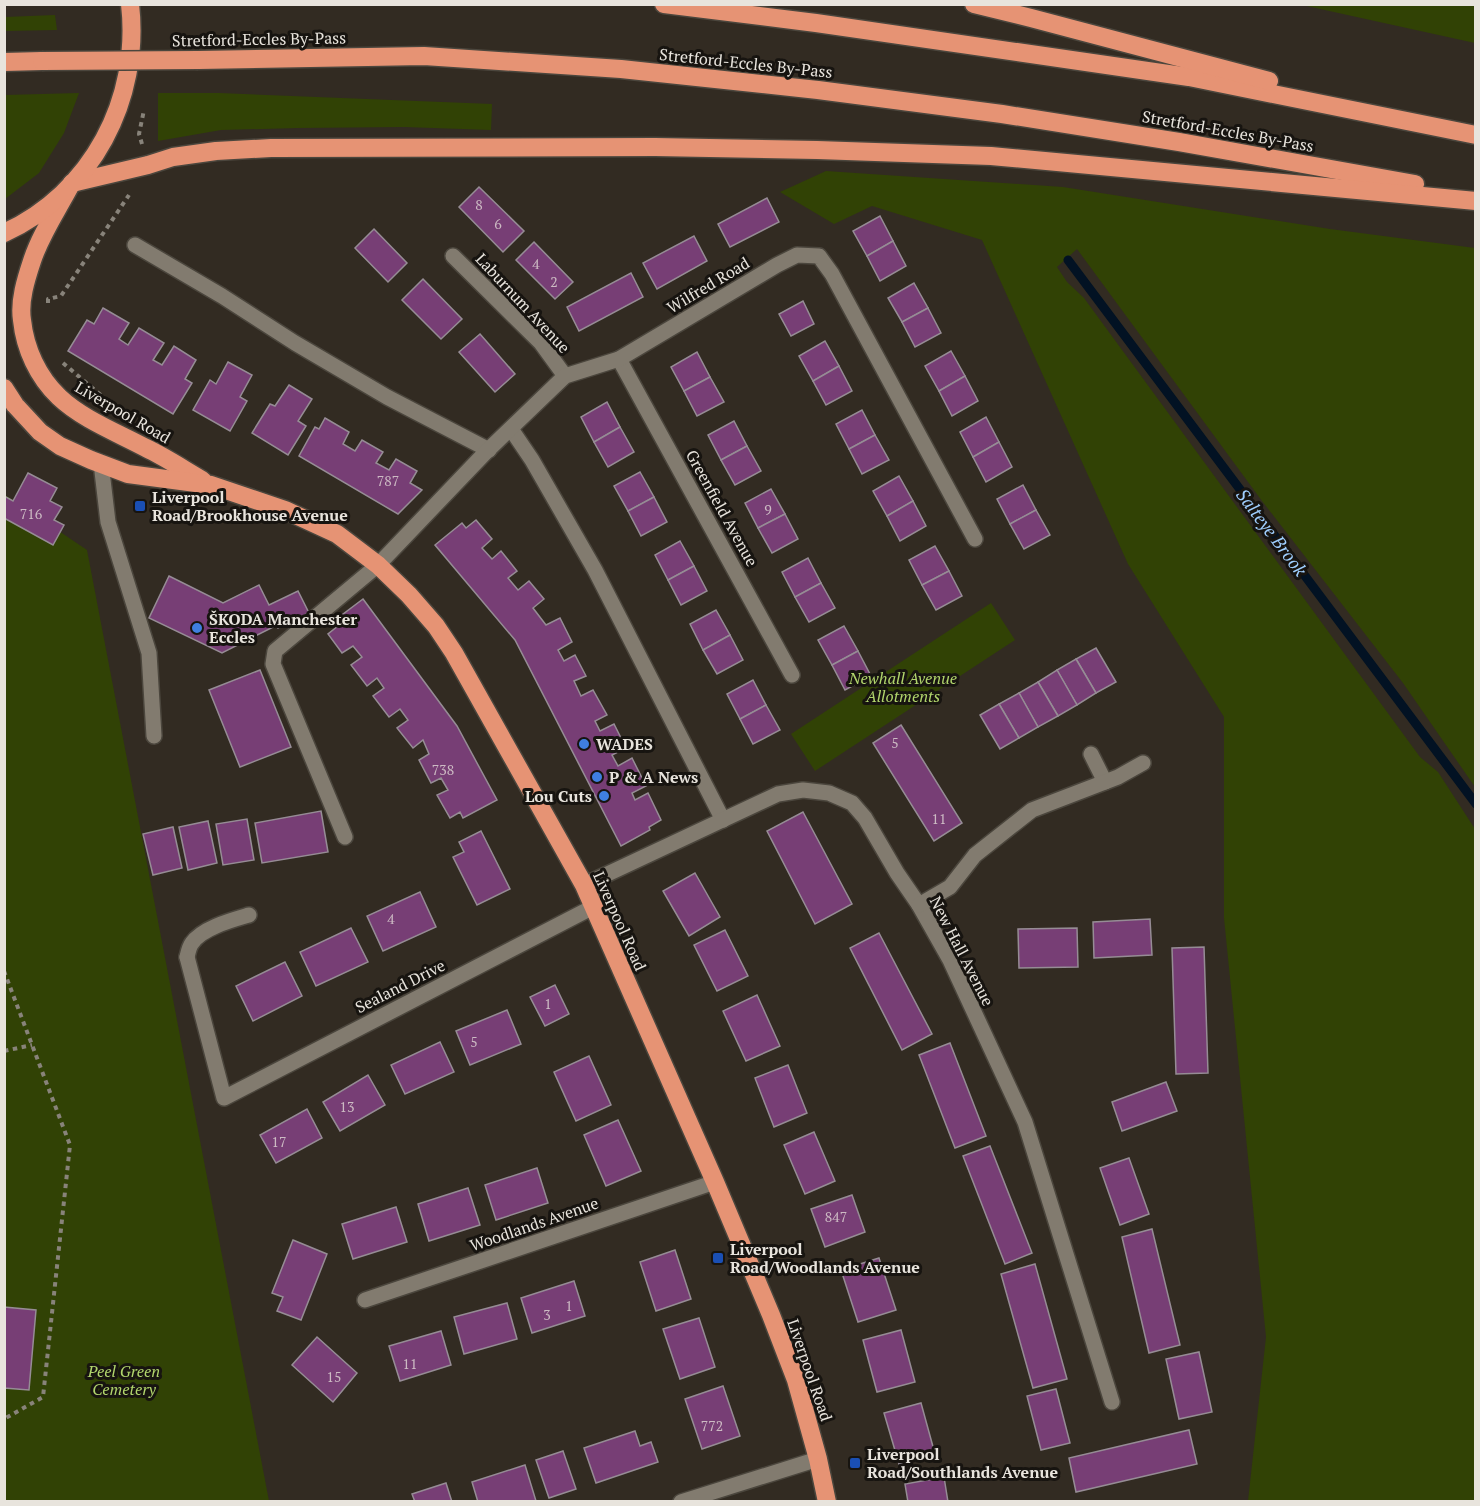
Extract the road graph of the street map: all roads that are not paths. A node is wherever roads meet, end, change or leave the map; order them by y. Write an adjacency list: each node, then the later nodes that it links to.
1 (130, 4): 6 (highway)
2 (664, 4): 5 (highway)
3 (974, 4): 5 (highway)
4 (4, 62): 7 (highway, Stretford-Eccles By-Pass, bridge)
5 (1467, 133)
6 (71, 185): 8 (highway); 9 (highway); 18 (highway, Liverpool Road)
7 (1476, 195)
8 (1476, 201)
9 (4, 233)
10 (135, 245): 16 (street)
11 (453, 256): 13 (street, Laburnum Avenue)
12 (619, 359): 13 (street, Wilfred Road); 19 (street, Wilfred Road); 21 (street, Greenfield Avenue)
13 (565, 376): 15 (street, Wilfred Road)
14 (4, 388): 17 (highway, Liverpool Road)
15 (511, 429): 16 (street, Wilfred Road); 26 (street)
16 (489, 450): 20 (street, Wilfred Road)
17 (101, 463): 18 (highway, Liverpool Road); 22 (street)
18 (211, 485): 20 (highway, Liverpool Road)
19 (975, 538)
20 (378, 565): 27 (street, Wilfred Road); 28 (highway, Liverpool Road)
21 (792, 675)
22 (154, 736)
23 (1091, 754): 25 (street)
24 (1143, 763): 25 (street)
25 (1105, 782): 29 (street)
26 (723, 820): 28 (street, New Hall Avenue); 29 (street, New Hall Avenue)
27 (345, 837)
28 (584, 885): 30 (highway, Liverpool Road)
29 (920, 905): 34 (street, New Hall Avenue)
30 (593, 906): 31 (street, Sealand Drive); 32 (highway, Liverpool Road)
31 (249, 915)
32 (715, 1182): 33 (street, Woodlands Avenue); 35 (highway, Liverpool Road)
33 (365, 1300)
34 (1112, 1402)
35 (818, 1459): 36 (street); 37 (highway, Liverpool Road)
36 (681, 1502)
37 (827, 1502)

